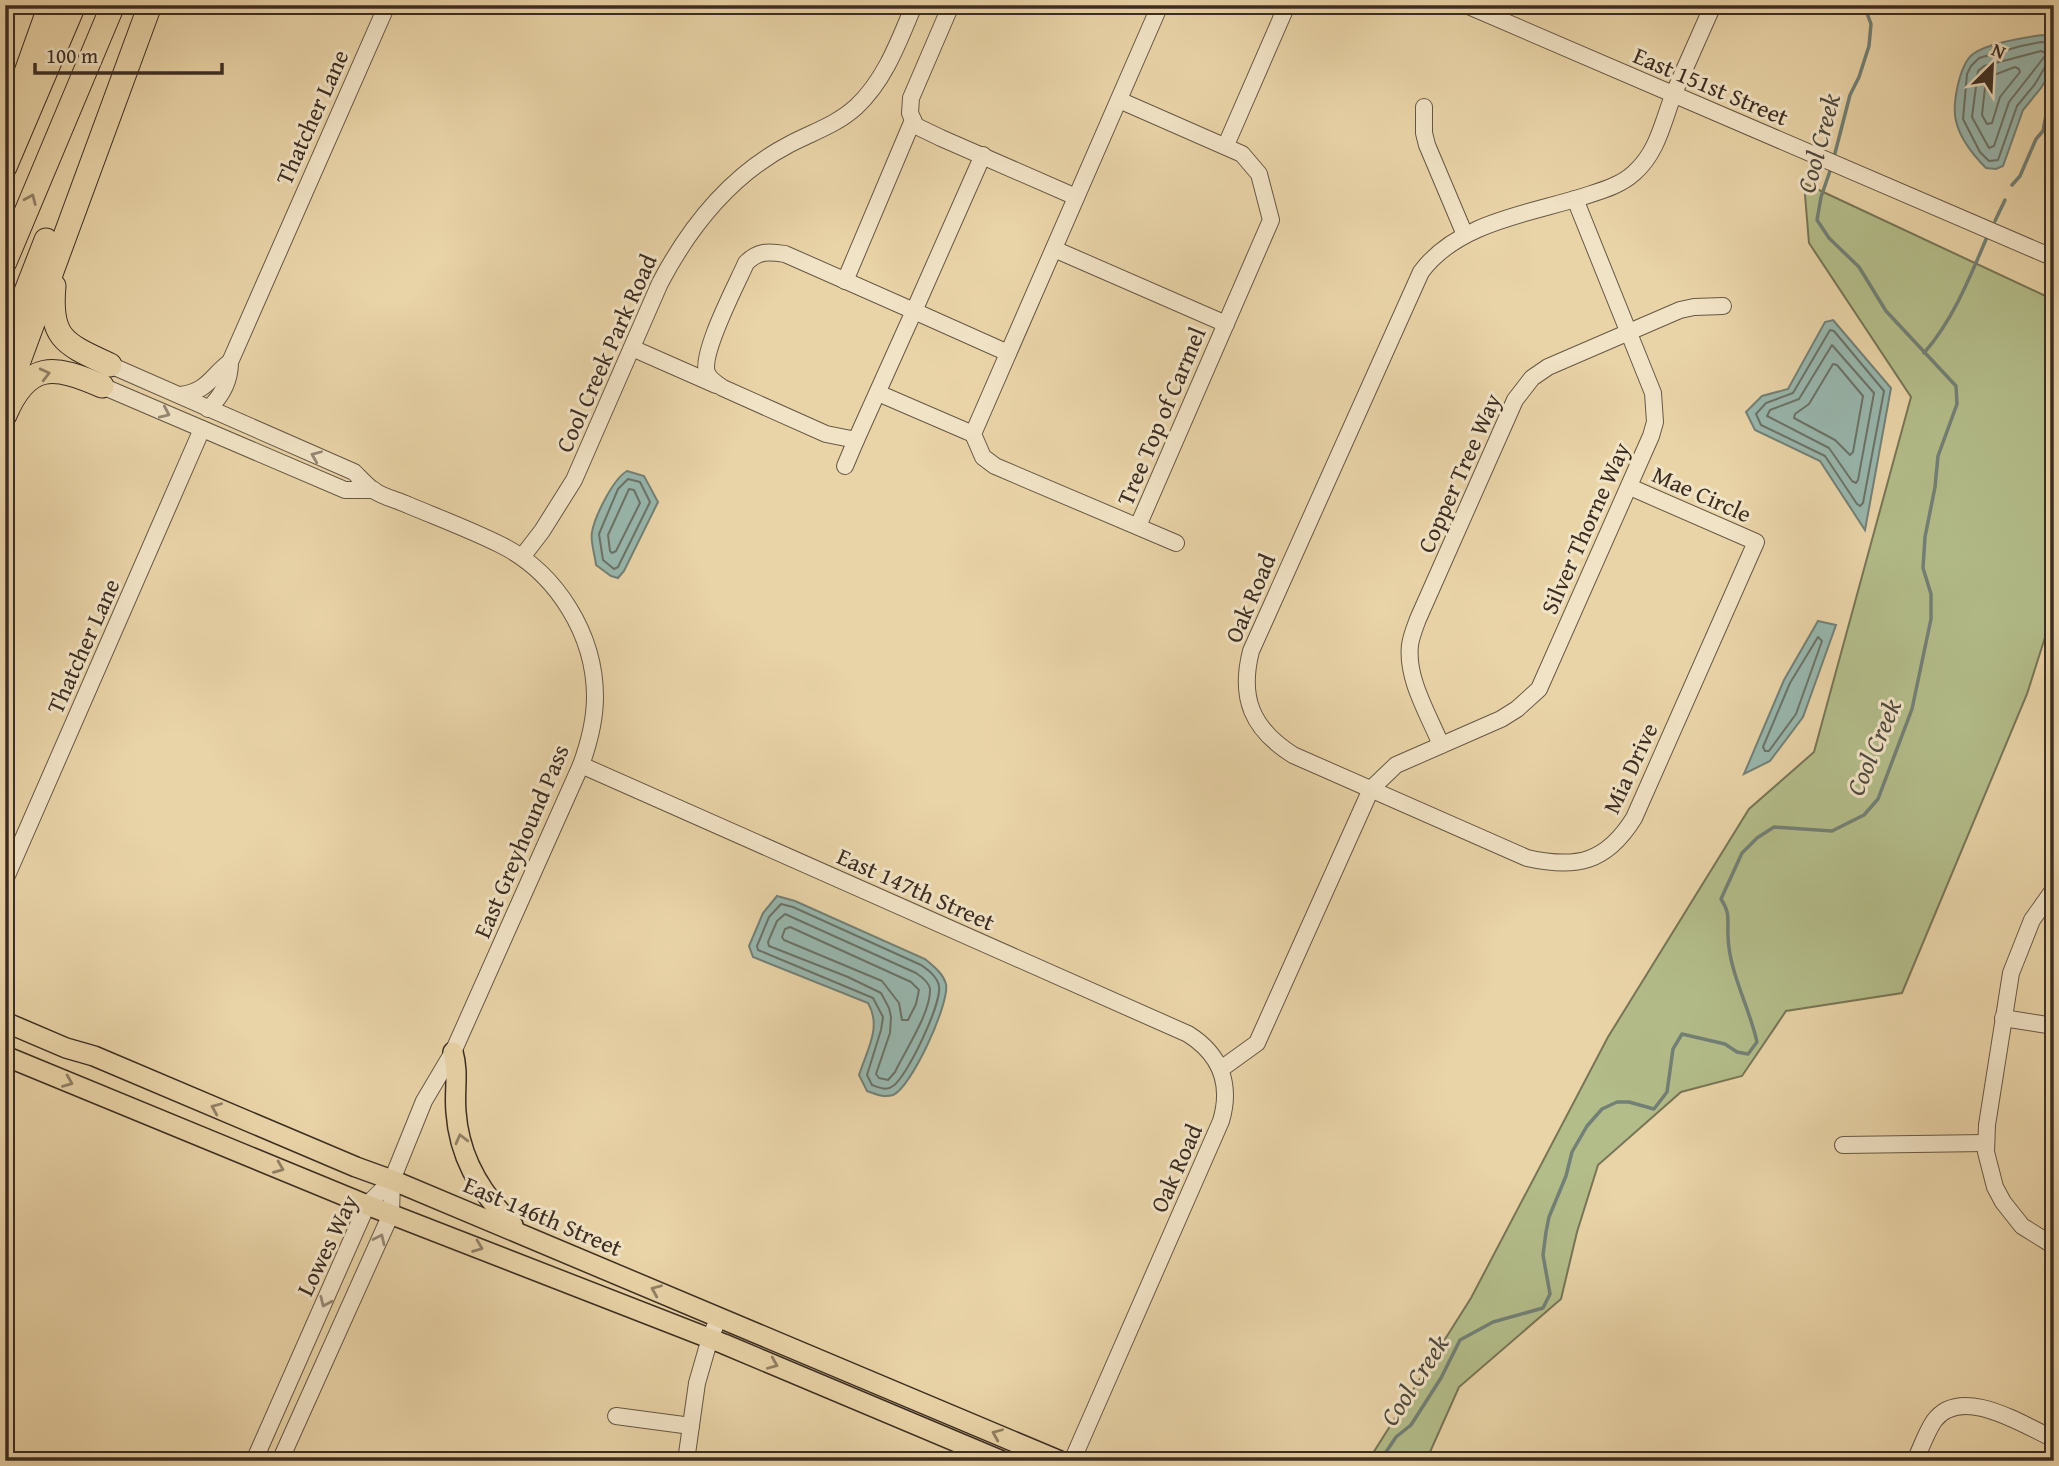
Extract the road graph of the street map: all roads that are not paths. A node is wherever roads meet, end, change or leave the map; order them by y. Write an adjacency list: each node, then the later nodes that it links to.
1 (50, 5): 16 (highway)
2 (75, 5): 19 (highway)
3 (113, 5): 26 (highway, one-way to 3)
4 (149, 5): 25 (highway); 32 (highway)
5 (387, 5): 35 (street, Thatcher Lane)
6 (915, 5): 33 (street, Cool Creek Park Road)
7 (951, 5): 15 (street)
8 (1160, 5): 13 (street)
9 (1287, 5): 17 (street)
10 (1466, 5): 12 (street, East 151st Street)
11 (1713, 5): 12 (street, Oak Road)
12 (1673, 95): 21 (street, Oak Road); 24 (street, East 151st Street)
13 (1119, 100): 17 (street, Tree Top of Carmel); 20 (street)
14 (1424, 107): 22 (street)
15 (913, 120): 18 (street); 27 (street)
16 (5, 131)
17 (1226, 145): 30 (street, Tree Top of Carmel)
18 (982, 155): 20 (street); 29 (street)
19 (5, 167)
20 (1076, 197): 23 (street)
21 (1574, 199): 22 (street, Oak Road); 31 (street, Silver Thorne Way)
22 (1465, 235): 55 (street, Oak Road)
23 (1054, 249): 30 (street, Tree Top of Carmel); 34 (street)
24 (2054, 258)
25 (54, 261): 36 (highway); 40 (highway)
26 (5, 262)
27 (845, 281): 29 (street); 37 (street)
28 (1723, 306): 31 (street, Copper Tree Way)
29 (914, 311): 34 (street); 38 (street)
30 (1226, 324): 49 (street, Tree Top of Carmel)
31 (1628, 332): 47 (street, Silver Thorne Way); 53 (street, Copper Tree Way)
32 (5, 345)
33 (632, 348): 37 (street); 52 (street, Cool Creek Park Road)
34 (1008, 353): 44 (street)
35 (230, 362): 39 (street, Thatcher Lane); 41 (street, Thatcher Lane)
36 (106, 375): 39 (street, East Greyhound Pass); 42 (highway, one-way to 36); 43 (street, East Greyhound Pass, one-way to 43)
37 (723, 388): 45 (street)
38 (878, 393): 44 (street); 45 (street)
39 (181, 395): 41 (street, East Greyhound Pass)
40 (5, 399)
41 (208, 409): 48 (street, East Greyhound Pass, one-way to 41)
42 (5, 415)
43 (202, 429): 48 (street, East Greyhound Pass); 56 (street, Thatcher Lane)
44 (973, 434): 49 (street, Tree Top of Carmel)
45 (856, 440): 46 (street)
46 (845, 466)
47 (1630, 487): 50 (street, Mae Circle); 53 (street, Silver Thorne Way)
48 (374, 491): 52 (street, East Greyhound Pass)
49 (1138, 526): 51 (street, Tree Top of Carmel)
50 (1756, 542): 55 (street, Mia Drive)
51 (1176, 543)
52 (522, 557): 54 (street, East Greyhound Pass)
53 (1441, 745): 55 (street, Silver Thorne Way)
54 (581, 765): 61 (street, East Greyhound Pass); 63 (street, East 147th Street)
55 (1371, 789): 63 (street)
56 (5, 880)
57 (2054, 889): 58 (street)
58 (2003, 1018): 60 (street); 64 (street)
59 (5, 1022): 66 (main road, East 146th Street, one-way to 59)
60 (2054, 1026)
61 (453, 1052): 66 (street, East Greyhound Pass); 69 (main road, one-way to 61)
62 (5, 1056): 67 (main road, East 146th Street, one-way to 67)
63 (1221, 1069): 81 (street, Oak Road)
64 (1986, 1143): 65 (street); 70 (street)
65 (1843, 1145)
66 (392, 1180): 67 (street, Lowes Way); 68 (street, Lowes Way); 69 (main road, East 146th Street)
67 (367, 1205): 68 (main road, East 146th Street); 76 (street, Lowes Way, one-way to 76)
68 (391, 1214): 72 (main road, East 146th Street, one-way to 72); 77 (street, Lowes Way, one-way to 68)
69 (524, 1235): 71 (main road, East 146th Street, one-way to 69)
70 (2054, 1246)
71 (719, 1317): 72 (street); 80 (main road, East 146th Street, one-way to 71)
72 (709, 1338): 74 (street); 79 (main road, East 146th Street, one-way to 79)
73 (616, 1416): 74 (street)
74 (691, 1426): 78 (street)
75 (2054, 1439): 82 (street)
76 (254, 1461)
77 (280, 1461)
78 (686, 1461)
79 (1002, 1461)
80 (1060, 1461)
81 (1072, 1461)
82 (1915, 1461)

